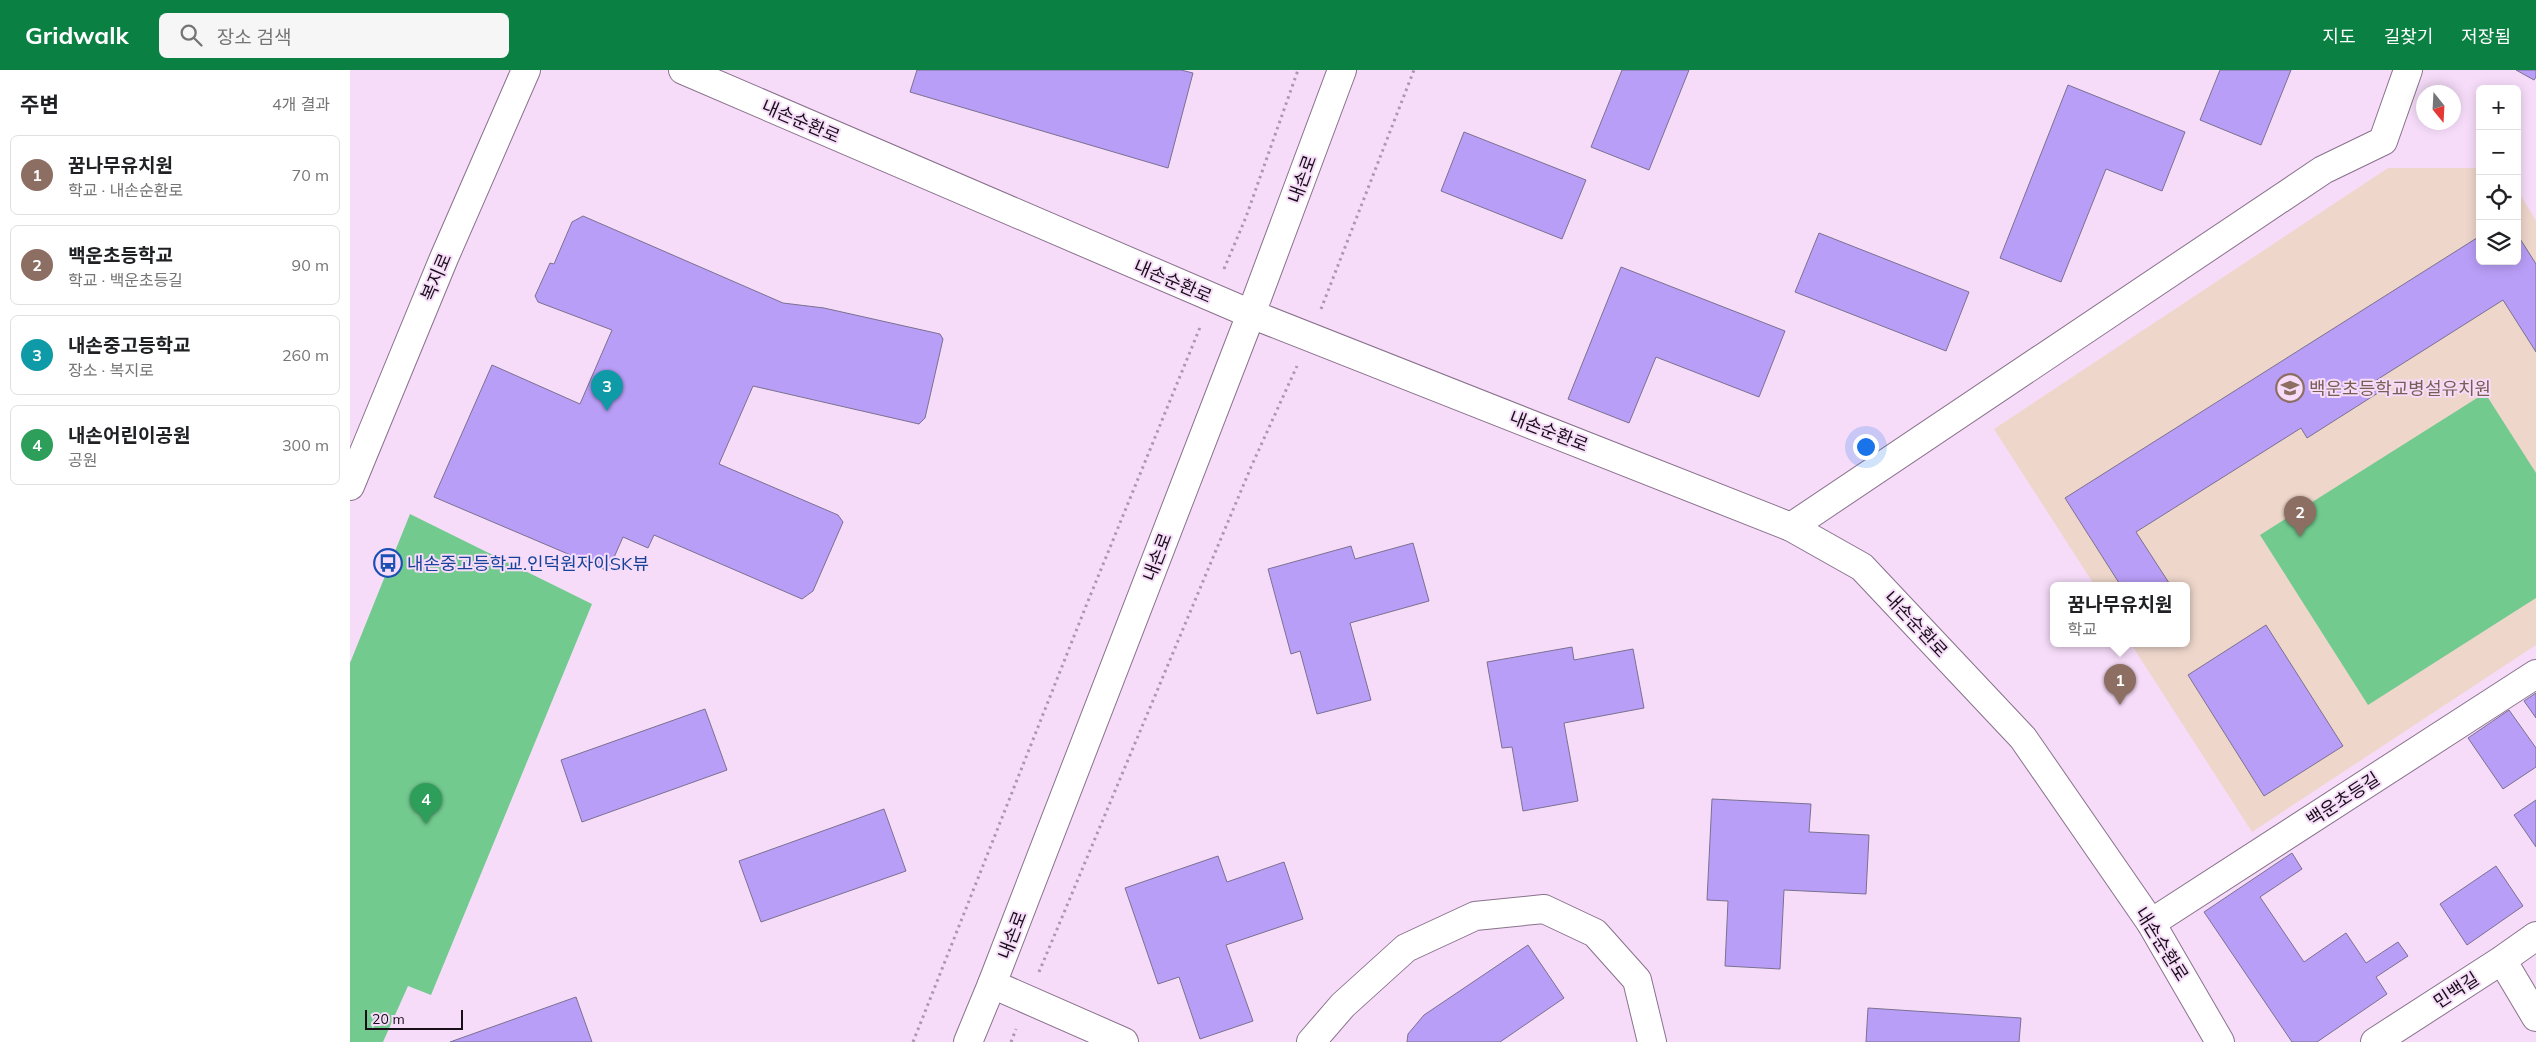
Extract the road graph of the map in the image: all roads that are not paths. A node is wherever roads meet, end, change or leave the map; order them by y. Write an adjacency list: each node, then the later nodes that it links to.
1 (526, 70): 6 (street, 복지로)
2 (683, 70): 5 (street, 내손순환로)
3 (1342, 70): 5 (street, 내손로)
4 (2408, 70): 7 (street)
5 (1251, 314): 7 (street, 내손순환로); 12 (street, 내손로)
6 (350, 486)
7 (1791, 527): 9 (street, 내손순환로)
8 (2536, 674): 9 (street, 백운초등길)
9 (2151, 923): 18 (street, 내손순환로)
10 (2536, 936): 11 (street, 민백길)
11 (2502, 960): 13 (street); 19 (street, 민백길)
12 (992, 984): 14 (street, 내손로); 15 (street)
13 (2536, 1017)
14 (968, 1042)
15 (1124, 1042)
16 (1311, 1042): 17 (street)
17 (1652, 1042)
18 (2220, 1042)
19 (2375, 1042)

